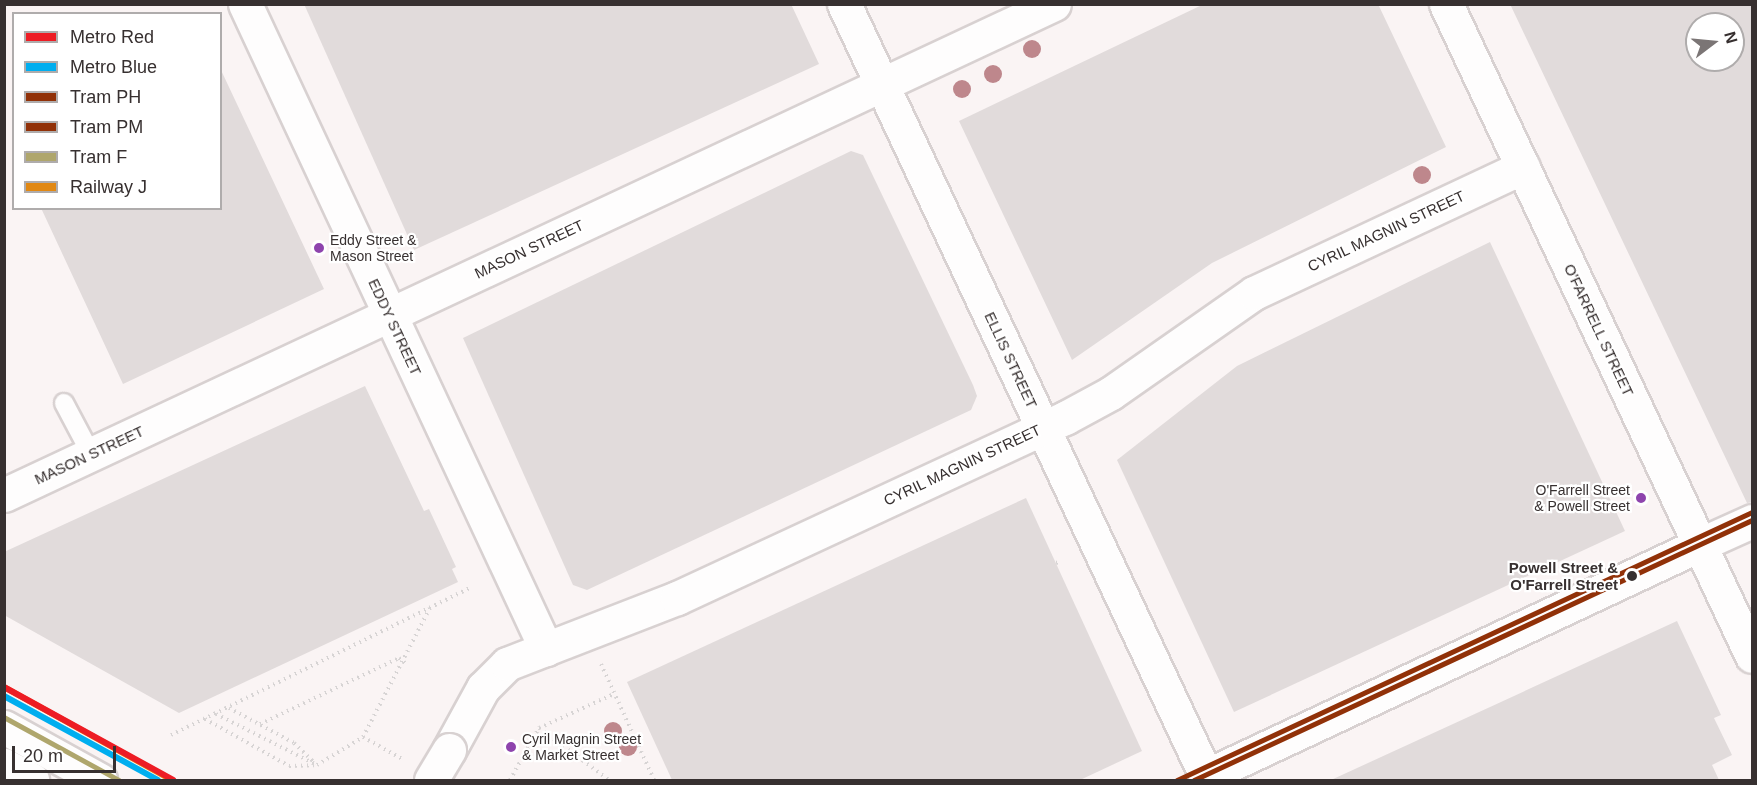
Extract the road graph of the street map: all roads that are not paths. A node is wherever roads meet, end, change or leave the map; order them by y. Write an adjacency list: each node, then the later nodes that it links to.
1 (244, 4): 7 (street, EDDY STREET)
2 (844, 4): 5 (street, ELLIS STREET)
3 (1054, 4): 5 (street, MASON STREET)
4 (1447, 5): 6 (street, O'FARRELL STREET)
5 (882, 85): 7 (street, MASON STREET); 9 (street, ELLIS STREET)
6 (1523, 167): 9 (street, CYRIL MAGNIN STREET); 13 (street, O'FARRELL STREET)
7 (390, 315): 10 (street, MASON STREET); 14 (street, EDDY STREET)
8 (64, 403): 10 (lane)
9 (1042, 428): 14 (street, CYRIL MAGNIN STREET); 19 (street, ELLIS STREET)
10 (91, 454): 11 (street, MASON STREET)
11 (4, 495)
12 (1752, 521): 13 (street)
13 (1701, 544): 15 (street, O'FARRELL STREET); 19 (street)
14 (546, 649): 18 (street, CYRIL MAGNIN STREET, bridge)
15 (1752, 656)
16 (4, 727): 21 (street)
17 (4, 765): 20 (street)
18 (421, 772)
19 (1207, 778)
20 (32, 780)
21 (100, 780)

